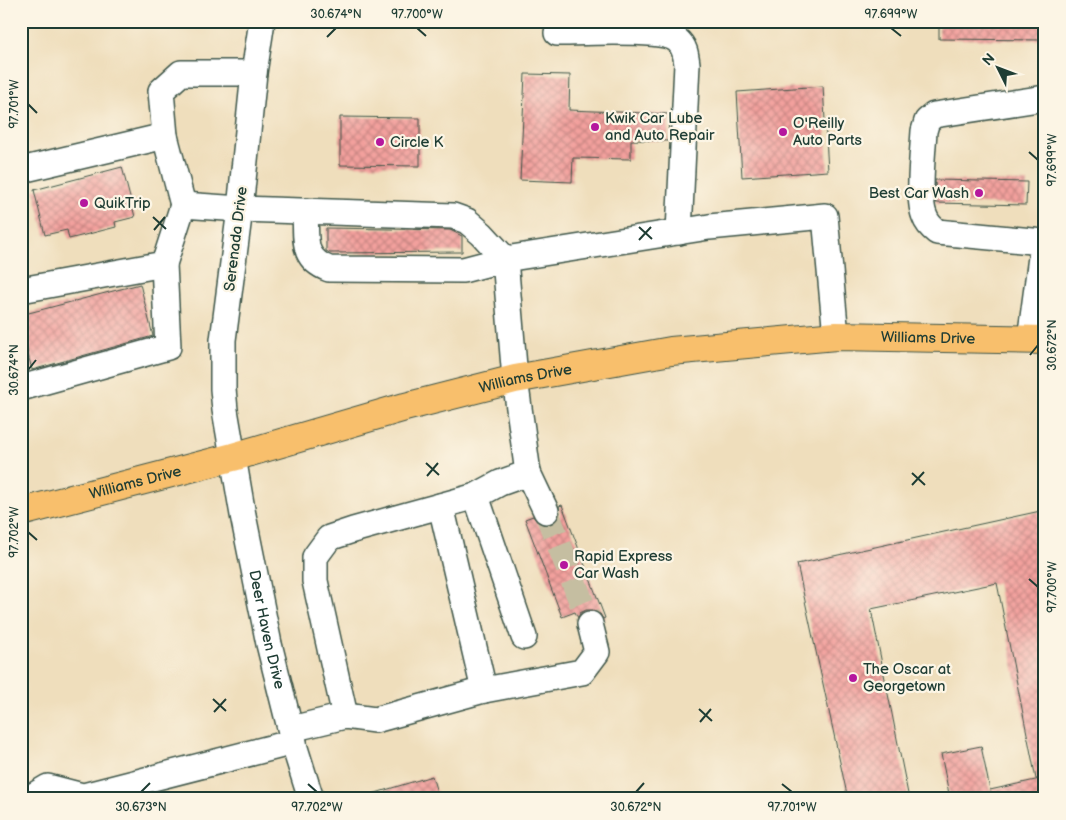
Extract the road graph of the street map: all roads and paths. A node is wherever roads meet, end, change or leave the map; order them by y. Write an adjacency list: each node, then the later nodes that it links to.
1 (262, 21): 3 (street, Serenada Drive)
2 (557, 33): 10 (street)
3 (254, 73): 5 (street); 8 (street, Serenada Drive)
4 (1045, 98): 11 (street)
5 (166, 136): 6 (street); 7 (street)
6 (21, 170)
7 (183, 206): 8 (street); 13 (street)
8 (240, 209): 9 (street); 19 (street, Serenada Drive)
9 (305, 211): 12 (street); 12 (street)
10 (679, 232): 12 (street); 15 (street)
11 (1044, 242): 16 (street)
12 (505, 259): 17 (street)
13 (164, 264): 14 (street); 18 (street)
14 (21, 290)
15 (836, 336): 16 (main road, Williams Drive); 17 (main road, Williams Drive)
16 (1037, 340)
17 (515, 378): 19 (main road, Williams Drive); 20 (street)
18 (21, 388)
19 (233, 457): 24 (main road, Williams Drive); 29 (street, Deer Haven Drive)
20 (528, 473): 21 (street); 23 (street)
21 (476, 496): 22 (street); 26 (street)
22 (441, 506): 27 (street); 28 (street)
23 (546, 511)
24 (21, 512)
25 (590, 624): 27 (street)
26 (524, 637)
27 (484, 690): 28 (street)
28 (345, 716): 29 (street)
29 (292, 735): 30 (street); 31 (street, Deer Haven Drive)
30 (28, 799)
31 (311, 799)

